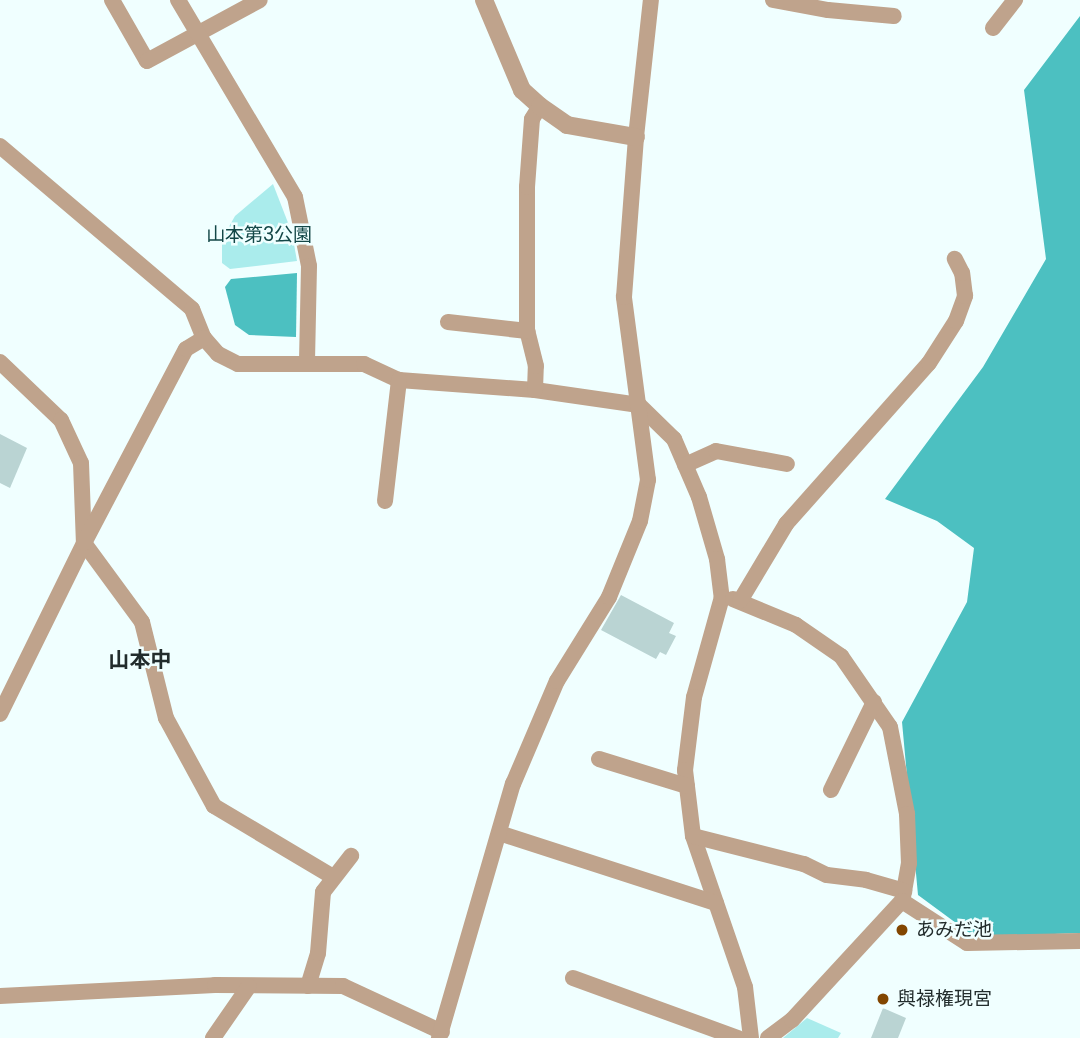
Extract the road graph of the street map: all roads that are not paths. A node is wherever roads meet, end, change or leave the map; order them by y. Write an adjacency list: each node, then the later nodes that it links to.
1 (113, 0): 10 (street)
2 (178, 0): 10 (street)
3 (260, 0): 10 (street)
4 (484, 0): 11 (street)
5 (651, 0): 12 (street)
6 (773, 0): 8 (street)
7 (1015, 0): 9 (street)
8 (894, 16)
9 (993, 28)
10 (200, 35): 19 (street)
11 (540, 106): 12 (street); 16 (street)
12 (636, 137): 22 (street)
13 (0, 146): 17 (street)
14 (955, 258): 28 (street)
15 (448, 322): 16 (street)
16 (527, 331): 21 (street)
17 (204, 338): 19 (street); 26 (street)
18 (0, 362): 26 (street)
19 (307, 364): 20 (street)
20 (399, 380): 21 (street); 25 (street)
21 (535, 390): 22 (street)
22 (639, 405): 24 (street); 34 (street)
23 (787, 464): 24 (street)
24 (685, 465): 27 (street)
25 (385, 501)
26 (84, 543): 30 (street); 37 (street)
27 (722, 597): 28 (street); 32 (street)
28 (740, 601): 29 (street)
29 (874, 702): 33 (street); 38 (street)
30 (0, 714)
31 (598, 760): 32 (street)
32 (687, 786): 35 (street)
33 (831, 790)
34 (499, 833): 39 (street); 45 (street)
35 (693, 835): 38 (street); 39 (street)
36 (351, 856): 37 (street)
37 (333, 877): 43 (street)
38 (903, 896): 40 (street); 49 (street)
39 (716, 903): 48 (street)
40 (1080, 941)
41 (573, 978): 47 (street)
42 (248, 986): 43 (street); 44 (street); 46 (street)
43 (308, 986): 45 (street)
44 (0, 996)
45 (440, 1035)
46 (213, 1038)
47 (738, 1038)
48 (751, 1038)
49 (768, 1038)

